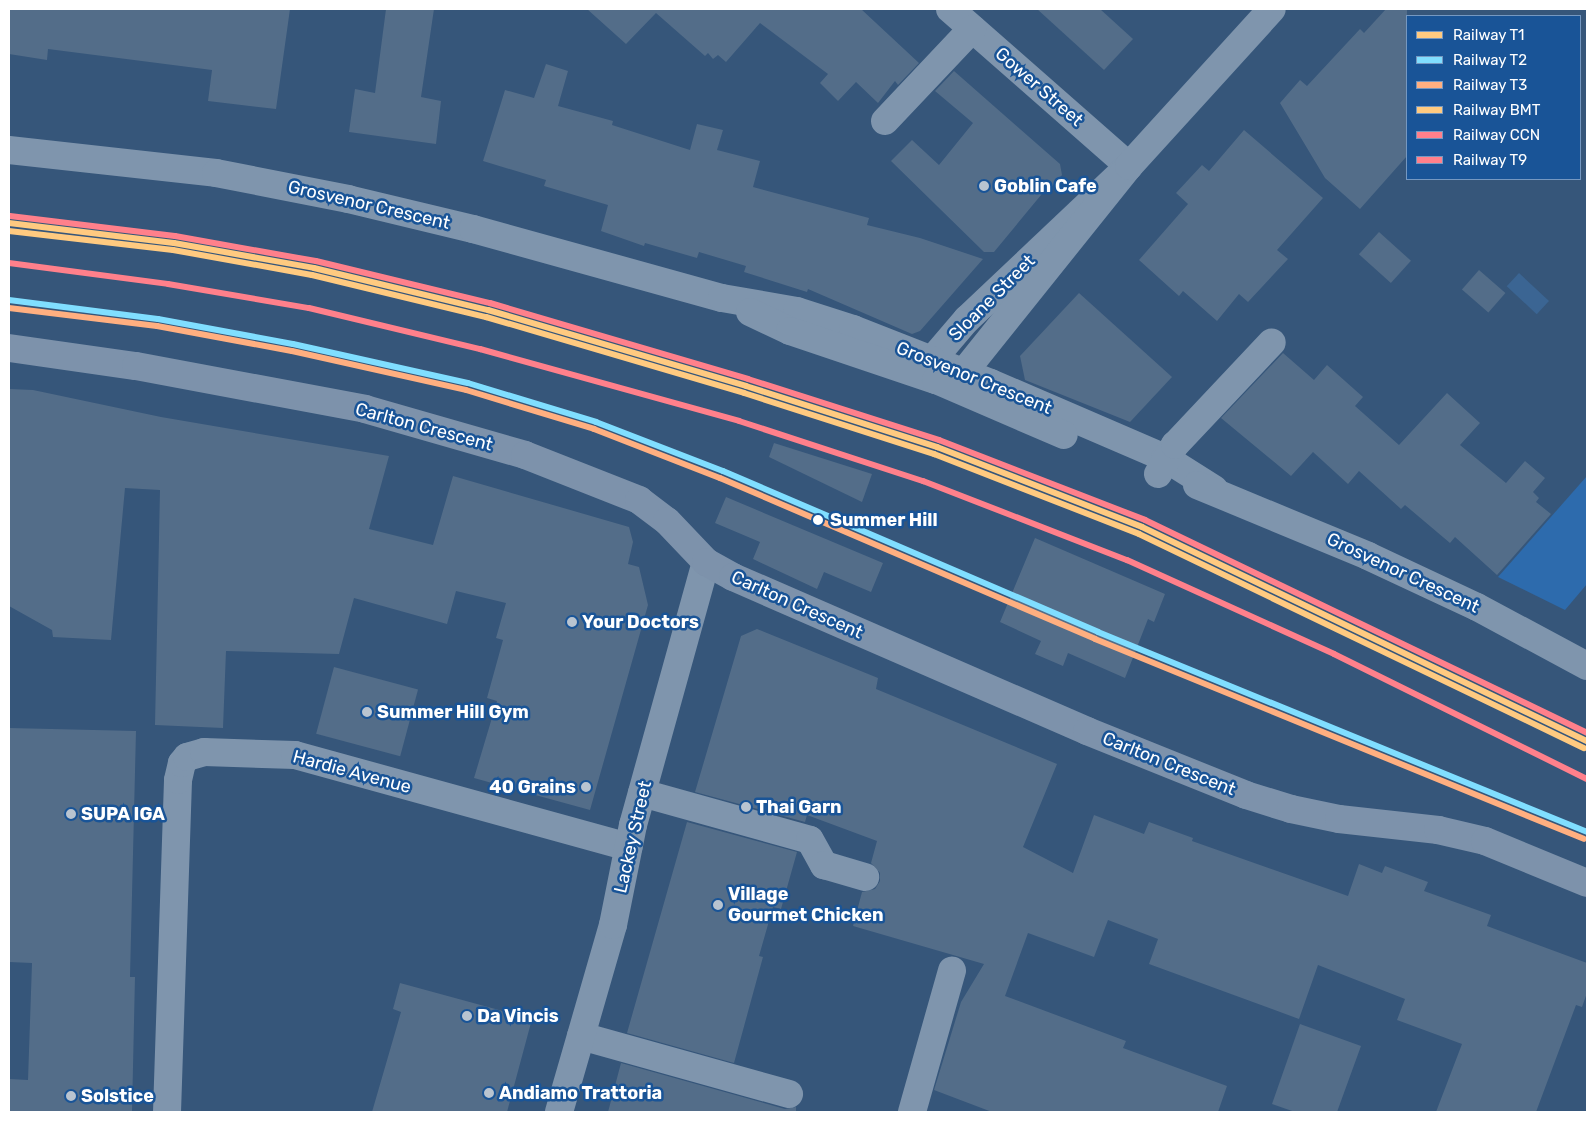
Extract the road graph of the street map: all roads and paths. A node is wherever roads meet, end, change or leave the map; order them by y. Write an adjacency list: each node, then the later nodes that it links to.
1 (950, 9): 3 (street, Gower Street)
2 (1272, 9): 6 (street, Sloane Street)
3 (972, 29): 4 (street); 6 (street, Gower Street)
4 (885, 121)
5 (9, 150): 9 (street, Grosvenor Crescent)
6 (1129, 166): 9 (street, Sloane Street); 10 (street, Sloane Street)
7 (1272, 342): 11 (street)
8 (9, 348): 12 (main road, Carlton Crescent)
9 (934, 370): 10 (street); 11 (street, Grosvenor Crescent)
10 (964, 372): 11 (street, Grosvenor Crescent)
11 (1162, 466): 13 (street, Grosvenor Crescent)
12 (706, 562): 14 (street, Lackey Street); 17 (main road, Carlton Crescent)
13 (1587, 666)
14 (642, 793): 15 (street, Lackey Street); 16 (street)
15 (629, 847): 19 (street, Lackey Street); 21 (street, Hardie Avenue)
16 (865, 877)
17 (1587, 883)
18 (952, 971): 23 (street)
19 (581, 1036): 20 (street); 22 (street, Lackey Street)
20 (789, 1094)
21 (168, 1112)
22 (559, 1112)
23 (912, 1112)

